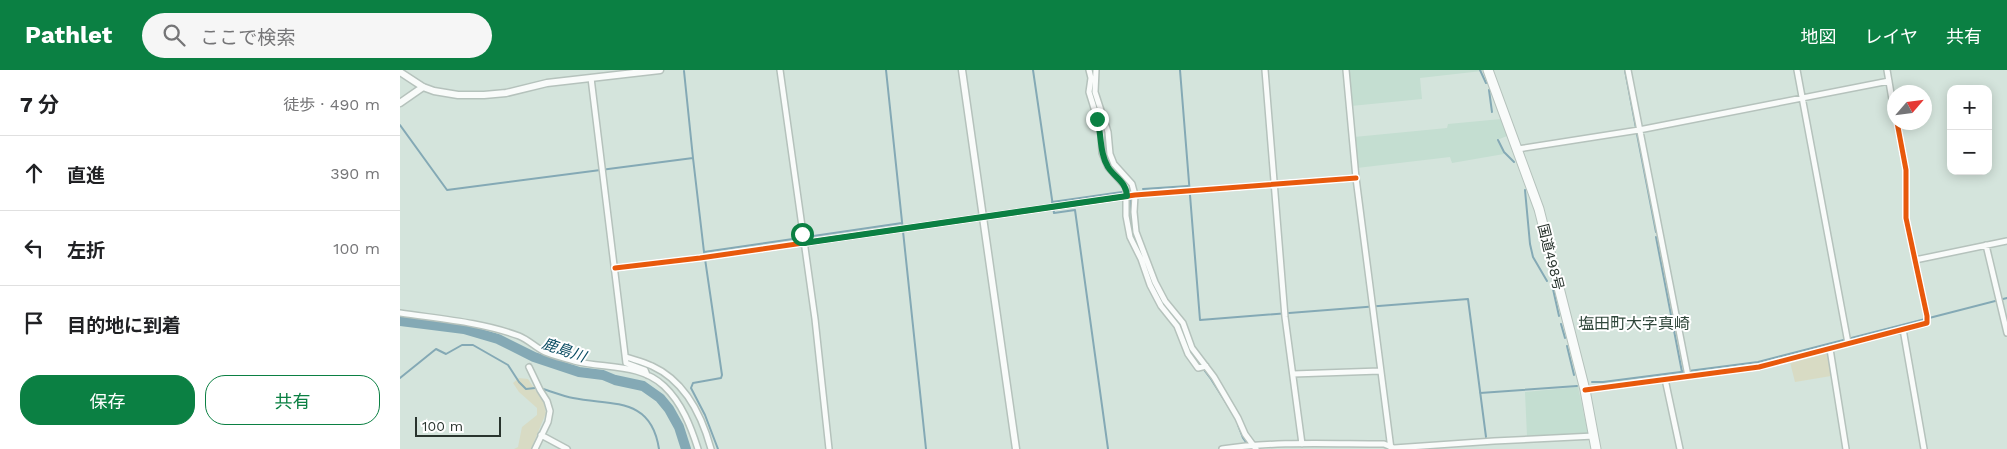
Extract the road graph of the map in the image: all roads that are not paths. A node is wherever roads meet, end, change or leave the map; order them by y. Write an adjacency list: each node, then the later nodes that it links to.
1 (660, 70): 13 (street)
2 (780, 70): 27 (street)
3 (962, 70): 26 (street)
4 (1089, 70): 25 (street)
5 (1096, 70): 24 (street)
6 (1265, 70): 23 (street)
7 (1346, 70): 22 (street)
8 (1488, 70): 21 (highway, 国道498号)
9 (1628, 70): 19 (street)
10 (1798, 70): 17 (street)
11 (1887, 70): 14 (street)
12 (400, 72): 16 (street)
13 (591, 78): 16 (street); 31 (street)
14 (1889, 81): 15 (street); 17 (street)
15 (1890, 85)
16 (423, 87): 18 (street)
17 (1803, 98): 19 (street); 35 (street)
18 (400, 103)
19 (1639, 130): 21 (street); 43 (street)
20 (1898, 130): 30 (street)
21 (1518, 149): 45 (highway, 国道498号)
22 (1356, 178): 23 (street); 40 (street)
23 (1275, 184): 24 (street); 41 (street)
24 (1135, 195): 25 (street); 38 (street)
25 (1127, 196): 26 (street); 38 (street)
26 (983, 218): 27 (street); 57 (street)
27 (803, 239): 31 (street); 56 (street)
28 (2007, 241): 29 (street)
29 (1986, 246): 30 (street); 34 (street)
30 (1915, 260): 33 (street)
31 (615, 268): 37 (street)
32 (400, 313): 42 (street)
33 (1904, 330): 35 (street); 62 (street)
34 (2007, 333)
35 (1848, 343): 36 (street)
36 (1830, 349): 43 (street); 61 (street)
37 (626, 357): 42 (street); 55 (street)
38 (1206, 366): 50 (street)
39 (529, 367): 46 (street)
40 (1380, 371): 41 (street); 51 (street)
41 (1293, 374): 48 (street)
42 (647, 375): 54 (street)
43 (1688, 376): 44 (street)
44 (1665, 379): 45 (street); 60 (street)
45 (1585, 390): 47 (highway, 国道498号)
46 (541, 435): 52 (street); 53 (street)
47 (1595, 436): 51 (street); 59 (highway, 国道498号)
48 (1302, 444): 49 (street); 50 (street)
49 (1331, 446): 51 (street)
50 (1255, 447): 58 (street)
51 (1390, 448)
52 (535, 449)
53 (567, 449)
54 (698, 449)
55 (711, 449)
56 (829, 449)
57 (1016, 449)
58 (1222, 449)
59 (1596, 449)
60 (1680, 449)
61 (1846, 449)
62 (1924, 449)

